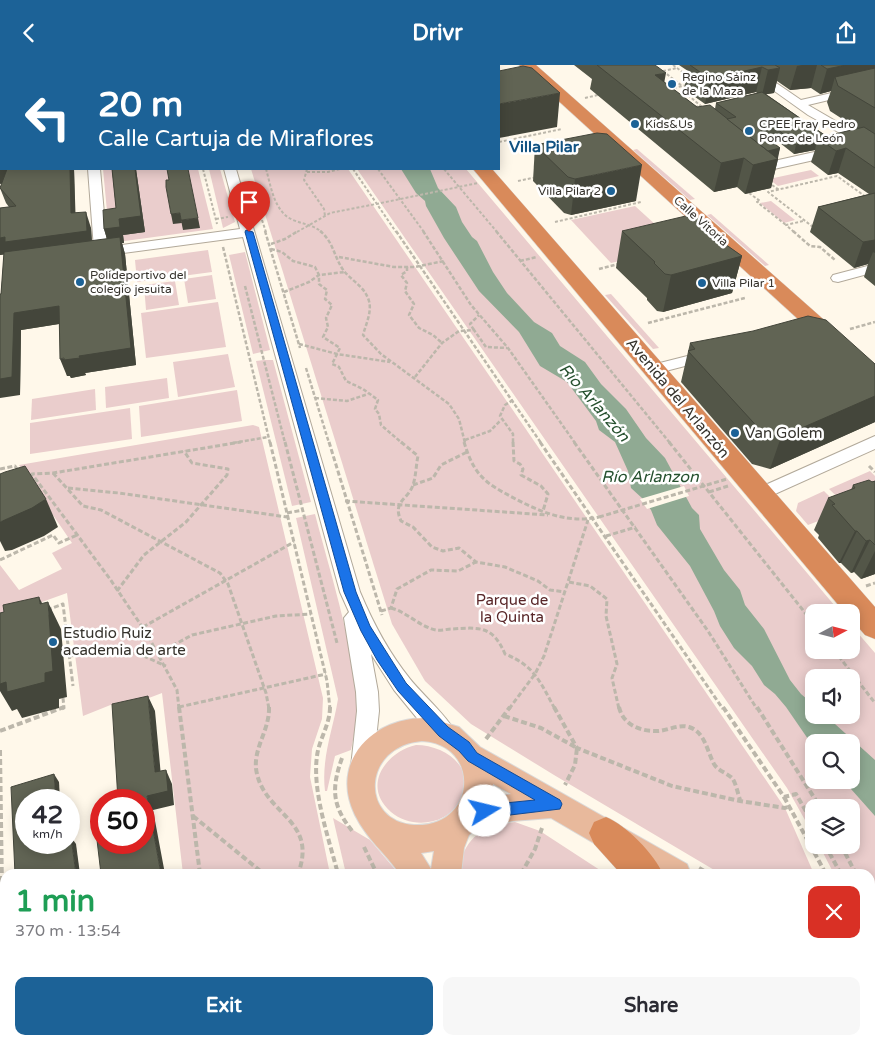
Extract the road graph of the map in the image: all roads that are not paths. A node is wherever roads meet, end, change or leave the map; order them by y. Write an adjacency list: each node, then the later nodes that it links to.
1 (527, 65): 18 (highway, Calle Vitoria)
2 (743, 65): 4 (street)
3 (875, 87): 4 (street)
4 (798, 104): 5 (street)
5 (875, 149)
6 (779, 151): 9 (street)
7 (837, 151): 9 (street)
8 (746, 160): 9 (street)
9 (792, 161)
10 (94, 170): 14 (street)
11 (230, 170): 13 (street)
12 (480, 176): 21 (highway, Avenida del Arlanzón)
13 (249, 232): 14 (street); 25 (street)
14 (101, 252): 15 (street)
15 (82, 254)
16 (875, 268): 17 (street)
17 (838, 278)
18 (822, 329): 19 (street); 22 (highway, Calle Vitoria)
19 (801, 334)
20 (722, 353): 21 (street)
21 (654, 369): 24 (highway, Avenida del Arlanzón)
22 (875, 377)
23 (875, 442): 24 (street)
24 (760, 494): 26 (highway, Avenida del Arlanzón)
25 (350, 592): 27 (street); 29 (street)
26 (875, 627)
27 (444, 731): 28 (main road); 29 (main road)
28 (482, 743): 30 (main road); 31 (main road)
29 (353, 761): 33 (main road)
30 (552, 804): 31 (main road); 32 (main road)
31 (463, 822): 33 (main road); 35 (main road)
32 (606, 833): 36 (highway); 37 (main road)
33 (365, 834): 34 (main road)
34 (415, 869)
35 (447, 869)
36 (639, 869)
37 (667, 869)

